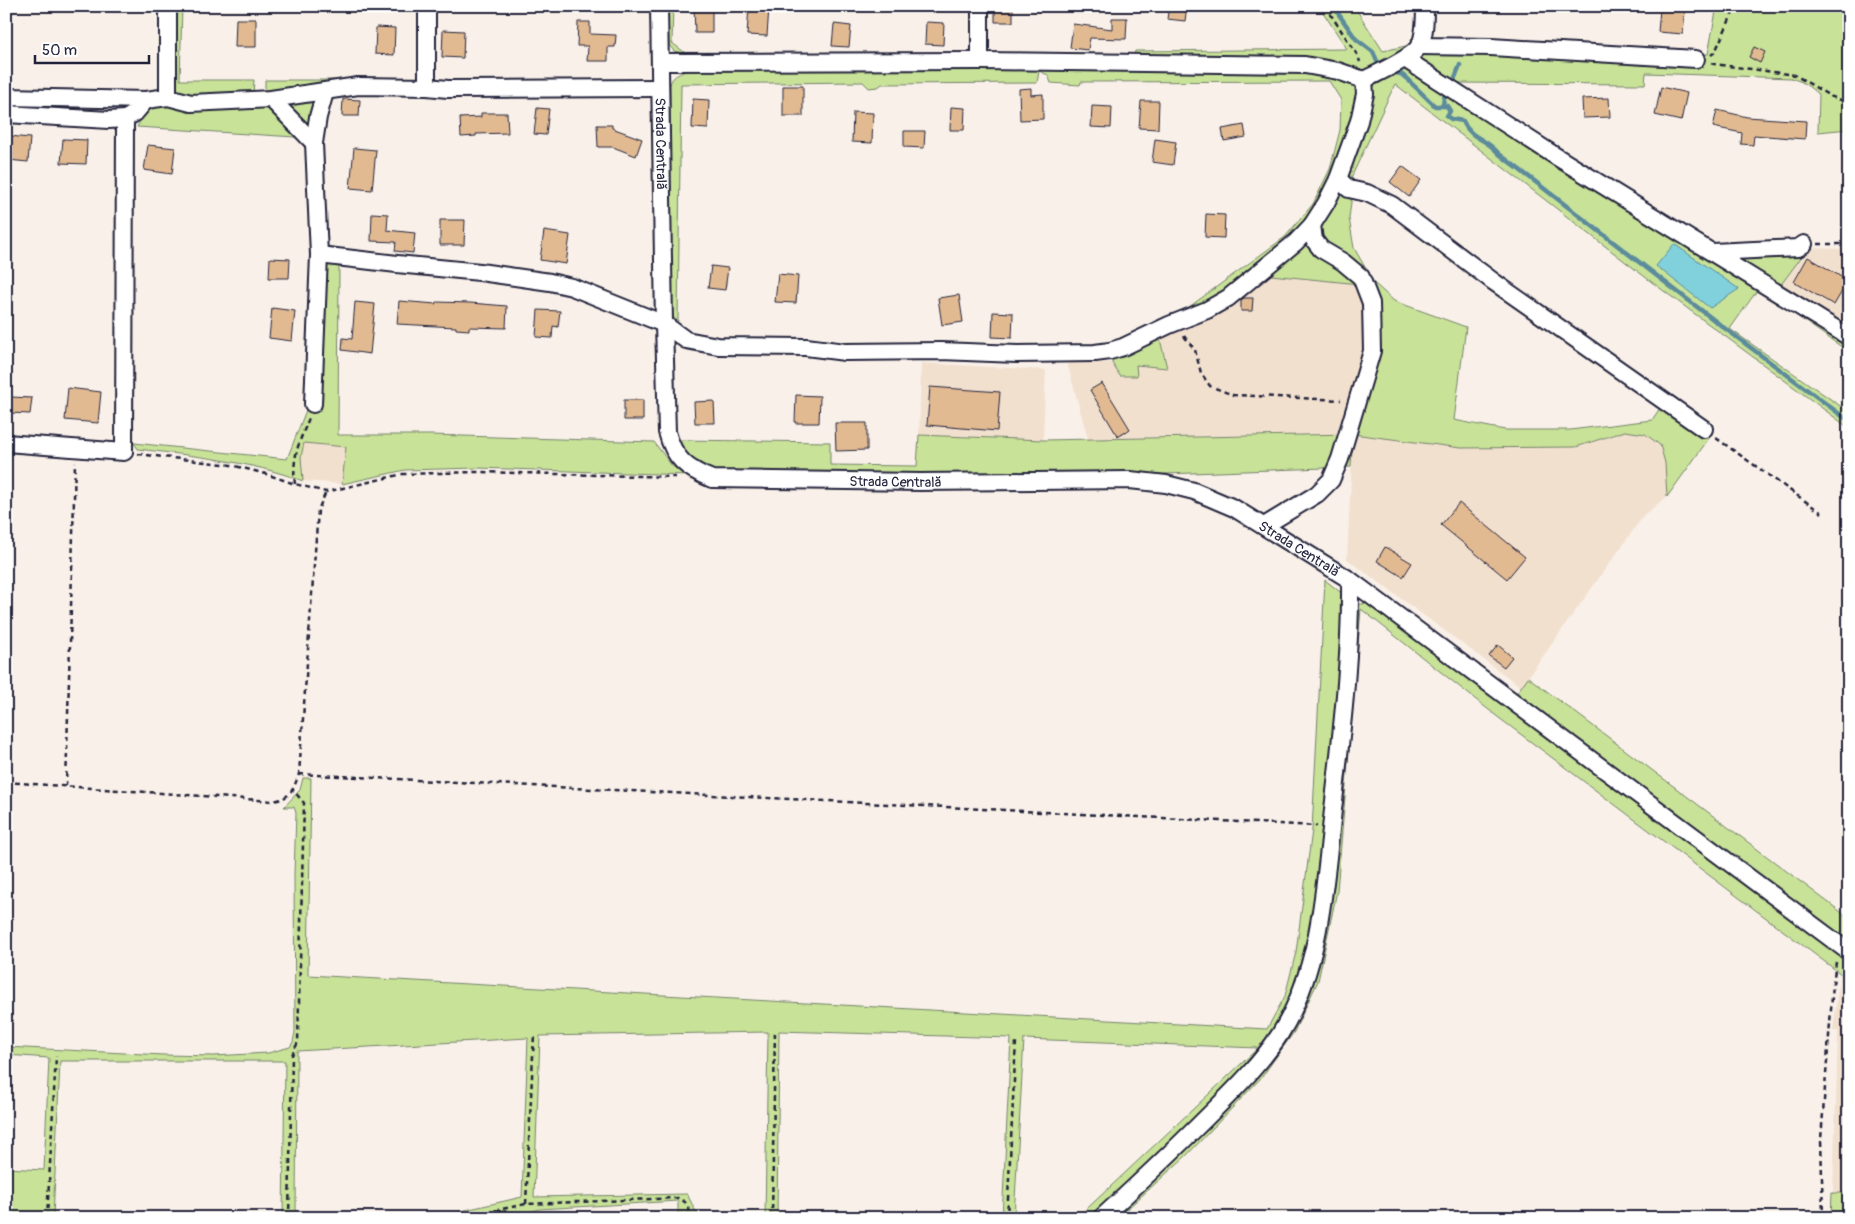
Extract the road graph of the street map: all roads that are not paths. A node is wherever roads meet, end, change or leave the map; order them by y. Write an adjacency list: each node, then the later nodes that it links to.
1 (168, 6): 16 (street)
2 (427, 6): 12 (street)
3 (659, 6): 10 (street, Strada Centrală)
4 (980, 6): 8 (street)
5 (1425, 6): 6 (street)
6 (1419, 46): 7 (street); 9 (street)
7 (1696, 59)
8 (980, 61): 10 (street); 11 (street)
9 (1400, 61): 11 (street); 25 (street)
10 (660, 62): 13 (street, Strada Centrală)
11 (1370, 77): 22 (street)
12 (427, 87): 13 (street); 14 (street)
13 (660, 88): 27 (street, Strada Centrală)
14 (325, 92): 17 (street); 21 (street)
15 (6, 97): 18 (street)
16 (168, 97): 17 (street); 18 (street)
17 (271, 99): 21 (street)
18 (146, 100): 20 (street)
19 (6, 114): 20 (street)
20 (125, 119): 31 (street)
21 (314, 143): 26 (street)
22 (1338, 179): 23 (street); 30 (street)
23 (1312, 225): 27 (street); 32 (street)
24 (1804, 244): 25 (street)
25 (1712, 252): 28 (street)
26 (319, 255): 27 (street); 29 (street)
27 (664, 324): 32 (street, Strada Centrală)
28 (1849, 337)
29 (313, 404)
30 (1704, 429)
31 (6, 443)
32 (1264, 526): 33 (street, Strada Centrală)
33 (1350, 580): 34 (street, Strada Centrală); 35 (street)
34 (1844, 948)
35 (1101, 1218)

